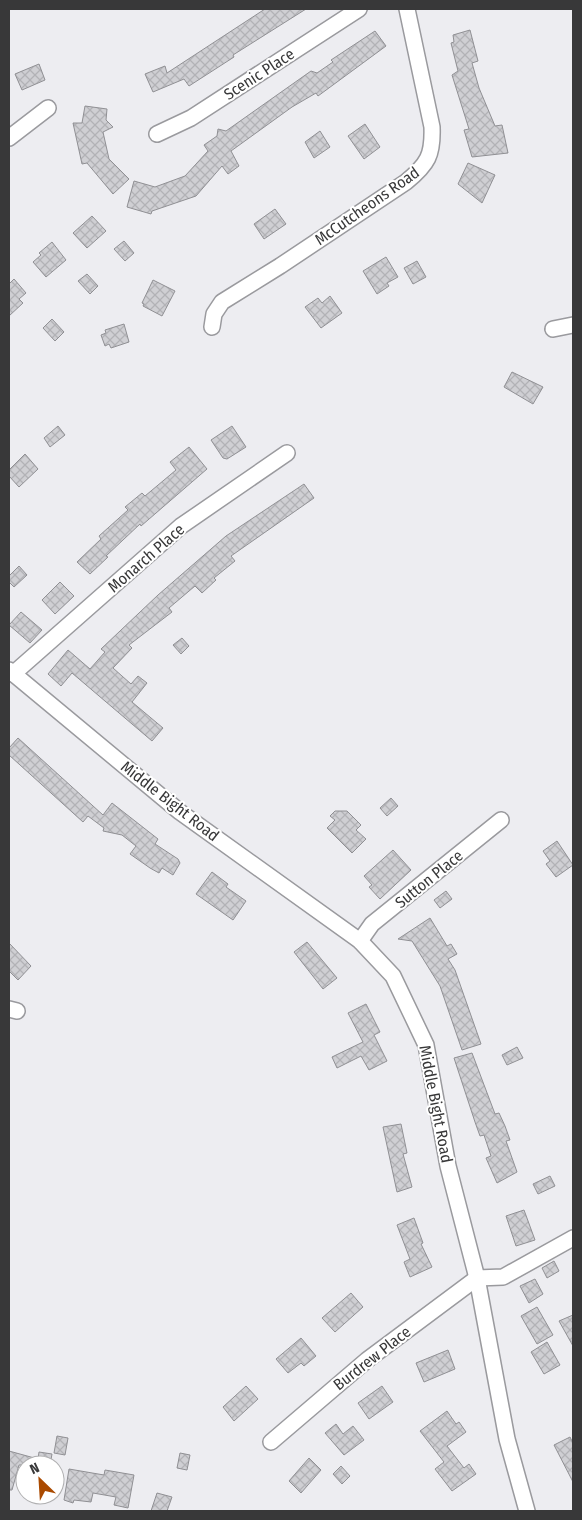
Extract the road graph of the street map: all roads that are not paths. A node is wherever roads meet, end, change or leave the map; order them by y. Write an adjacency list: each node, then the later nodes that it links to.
1 (359, 9): 4 (street, Scenic Place)
2 (407, 9): 7 (street, McCutcheons Road)
3 (48, 108): 5 (street)
4 (157, 134)
5 (9, 138)
6 (573, 325): 8 (street)
7 (212, 327)
8 (553, 329)
9 (287, 453): 10 (street, Monarch Place)
10 (11, 672): 12 (street, Middle Bight Road)
11 (501, 820): 12 (street, Sutton Place)
12 (360, 941): 14 (street, Middle Bight Road)
13 (573, 1238): 14 (street)
14 (477, 1278): 15 (street, Burdrew Place); 16 (street, Middle Bight Road)
15 (270, 1442)
16 (527, 1511)

